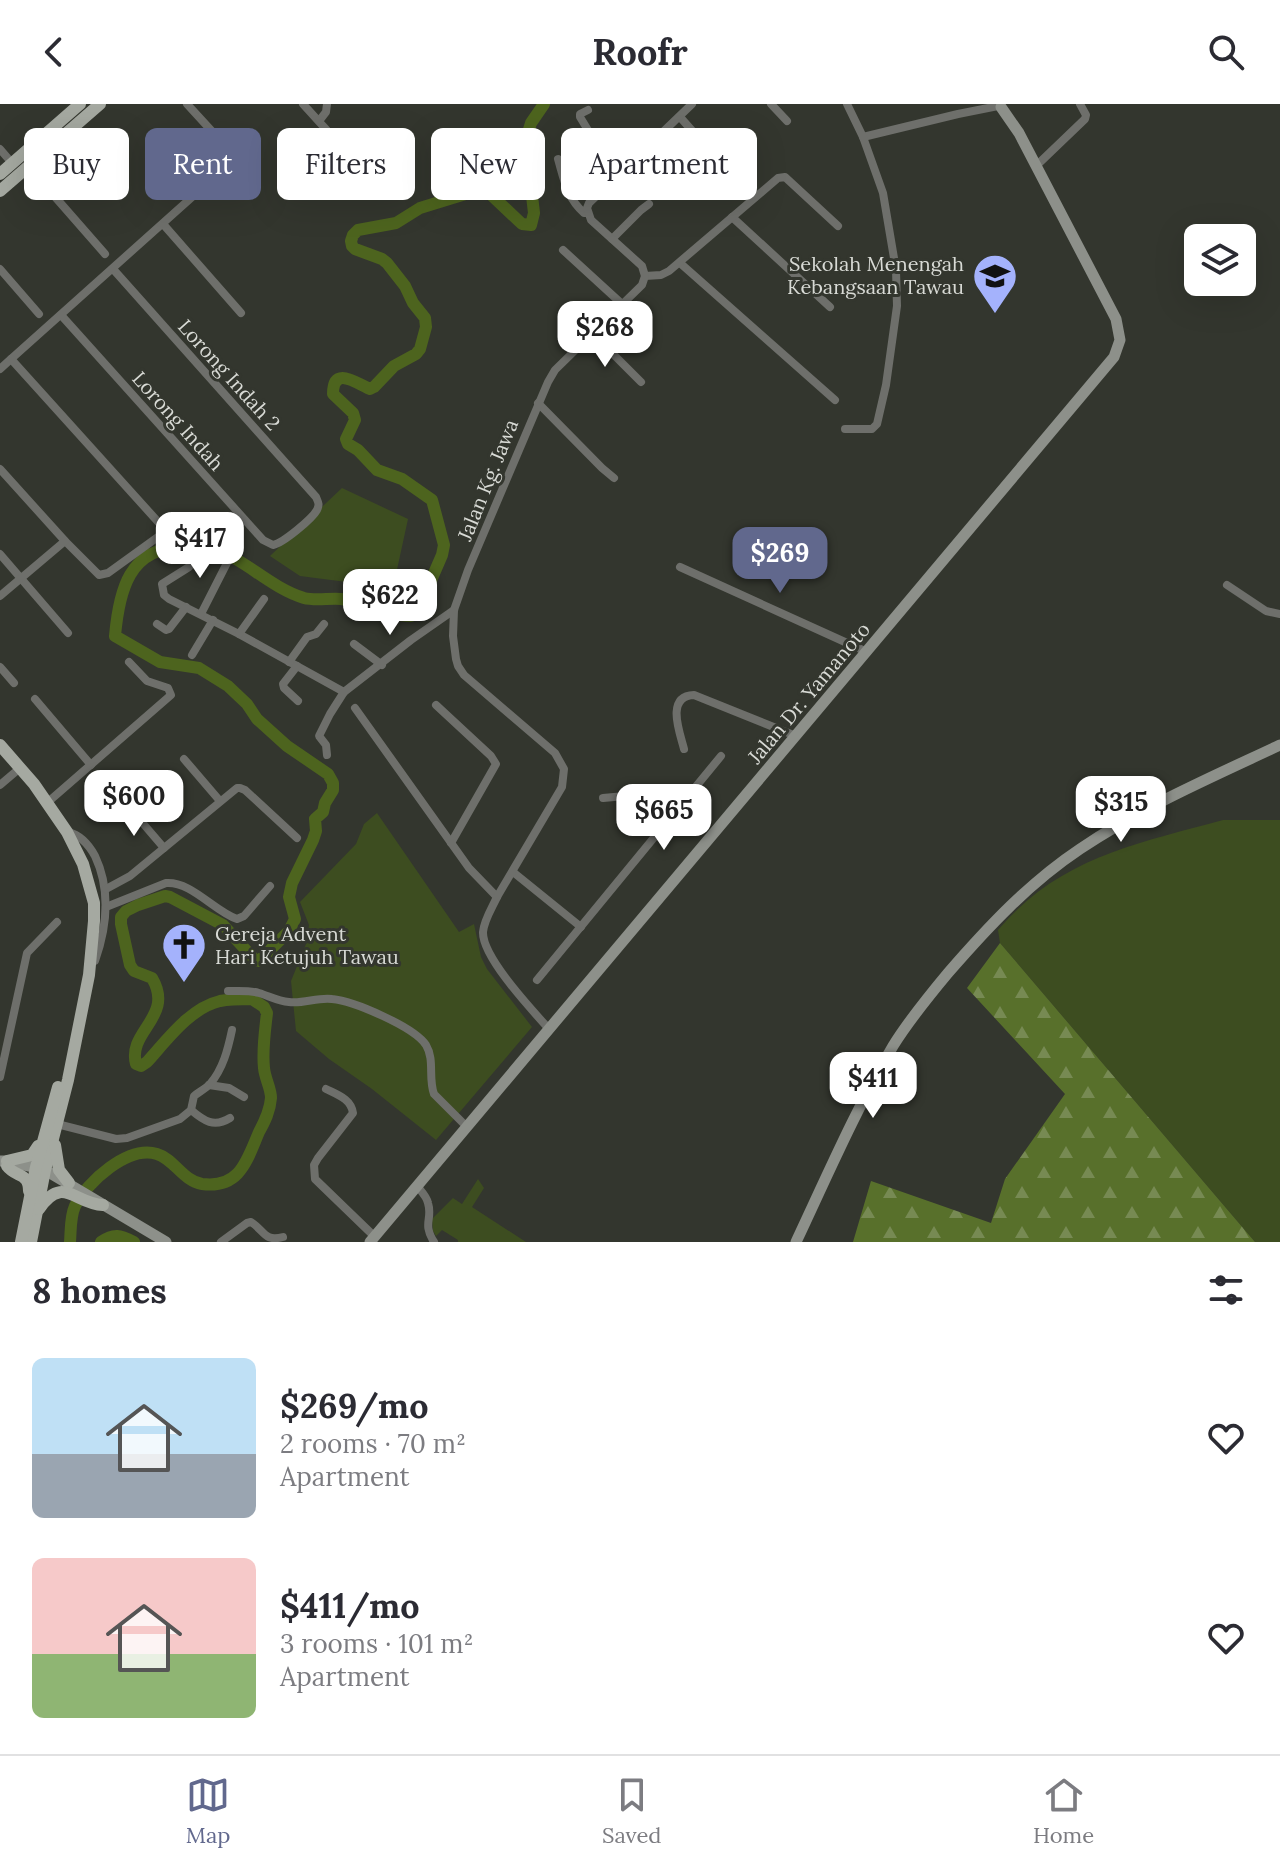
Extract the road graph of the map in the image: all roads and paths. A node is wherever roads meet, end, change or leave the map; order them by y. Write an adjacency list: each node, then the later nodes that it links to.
1 (80, 104): 25 (main road)
2 (100, 104): 17 (main road)
3 (187, 104): 35 (street)
4 (303, 104): 15 (street)
5 (328, 104): 15 (street)
6 (692, 104): 14 (street)
7 (771, 104): 16 (street)
8 (847, 104): 22 (street)
9 (983, 104): 13 (street)
10 (1080, 104): 26 (street)
11 (1002, 105): 13 (street); 26 (street, Jalan Dr. Yamanoto)
12 (588, 110): 19 (street)
13 (958, 114): 22 (street)
14 (680, 117): 20 (street); 21 (street)
15 (319, 121): 18 (street)
16 (787, 121)
17 (72, 128)
18 (325, 128)
19 (587, 128)
20 (668, 128)
21 (690, 128)
22 (863, 137): 55 (street)
23 (0, 149): 25 (street)
24 (558, 159): 33 (street)
25 (12, 163): 28 (main road)
26 (1036, 166): 78 (street, Jalan Dr. Yamanoto)
27 (24, 170): 29 (main road)
28 (0, 174)
29 (0, 191)
30 (58, 200): 39 (street)
31 (592, 200): 33 (street)
32 (649, 204): 37 (street)
33 (588, 213): 37 (street)
34 (732, 217): 36 (street); 40 (street); 45 (street)
35 (163, 224): 42 (street); 46 (street)
36 (838, 226)
37 (612, 239): 43 (street)
38 (563, 250): 44 (street)
39 (105, 254)
40 (680, 263): 43 (street); 53 (street)
41 (0, 269): 47 (street)
42 (113, 269): 48 (street); 59 (street, Lorong Indah 2)
43 (645, 276): 44 (street, Jalan Kg. Jawa)
44 (622, 304): 49 (street, Jalan Kg. Jawa)
45 (830, 307)
46 (241, 313)
47 (39, 314)
48 (61, 315): 50 (street); 59 (street, Lorong Indah)
49 (593, 334): 52 (street); 54 (street, Jalan Kg. Jawa)
50 (11, 359): 51 (street); 58 (street)
51 (0, 369)
52 (641, 382)
53 (835, 400)
54 (538, 403): 57 (street); 69 (street, Jalan Kg. Jawa)
55 (845, 429)
56 (0, 469): 58 (street)
57 (614, 478)
58 (65, 541): 64 (street)
59 (273, 545)
60 (0, 554): 64 (street)
61 (228, 561): 70 (street)
62 (189, 567): 68 (street)
63 (680, 567): 78 (street)
64 (21, 578): 66 (street); 75 (street)
65 (1227, 585): 71 (street)
66 (0, 596)
67 (264, 599): 76 (street)
68 (186, 607): 70 (street); 73 (street)
69 (454, 610): 82 (street); 109 (street, Jalan Kg. Jawa)
70 (201, 614): 72 (street)
71 (1280, 614)
72 (213, 620): 76 (street); 79 (street)
73 (157, 624)
74 (324, 624): 81 (street)
75 (68, 633)
76 (239, 634): 81 (street)
77 (354, 644): 82 (street)
78 (867, 652): 90 (street, Jalan Dr. Yamanoto)
79 (192, 655)
80 (129, 662): 97 (street)
81 (293, 664): 85 (street); 87 (street)
82 (382, 665): 85 (street)
83 (0, 667): 84 (street)
84 (14, 683)
85 (344, 692): 94 (street)
86 (35, 699): 97 (street)
87 (298, 701)
88 (436, 705): 107 (street)
89 (355, 708): 107 (street)
90 (796, 736): 93 (street); 119 (street, Jalan Dr. Yamanoto)
91 (0, 745): 98 (main road)
92 (1280, 745): 142 (street)
93 (684, 749)
94 (327, 755)
95 (721, 756): 103 (street)
96 (184, 759): 101 (street)
97 (91, 765): 102 (street)
98 (20, 768): 99 (street); 102 (main road)
99 (0, 785)
100 (603, 798): 103 (street)
101 (220, 801): 106 (street); 108 (street)
102 (48, 802): 105 (main road)
103 (685, 802): 115 (street)
104 (128, 806): 108 (street)
105 (67, 832): 111 (street); 116 (main road)
106 (297, 838)
107 (451, 843): 112 (street)
108 (164, 848): 111 (street)
109 (513, 872): 112 (street, Jalan Kg. Jawa); 115 (street)
110 (270, 886): 113 (street)
111 (106, 889): 113 (street)
112 (497, 897): 119 (street, Jalan Kg. Jawa)
113 (106, 907): 116 (street)
114 (57, 922): 121 (street)
115 (581, 927): 117 (street)
116 (90, 965): 127 (main road)
117 (537, 980)
118 (228, 991): 128 (street)
119 (549, 1029): 128 (street, Jalan Dr. Yamanoto)
120 (232, 1030): 122 (street)
121 (0, 1077)
122 (209, 1085): 124 (street); 125 (street)
123 (326, 1089): 136 (street)
124 (244, 1097)
125 (191, 1110): 126 (street); 127 (street)
126 (230, 1118)
127 (53, 1127): 129 (main road); 130 (main road); 132 (main road)
128 (467, 1127): 131 (street, Jalan Dr. Yamanoto)
129 (3, 1162): 130 (street); 134 (main road)
130 (40, 1172): 132 (street); 134 (main road)
131 (417, 1186): 136 (street, Jalan Dr. Yamanoto); 141 (street)
132 (72, 1188): 133 (main road); 134 (main road)
133 (98, 1204): 139 (street)
134 (33, 1211): 137 (main road); 138 (main road)
135 (283, 1237): 140 (street)
136 (372, 1239)
137 (21, 1242)
138 (31, 1242)
139 (166, 1242)
140 (221, 1242)
141 (434, 1242)
142 (796, 1242)

